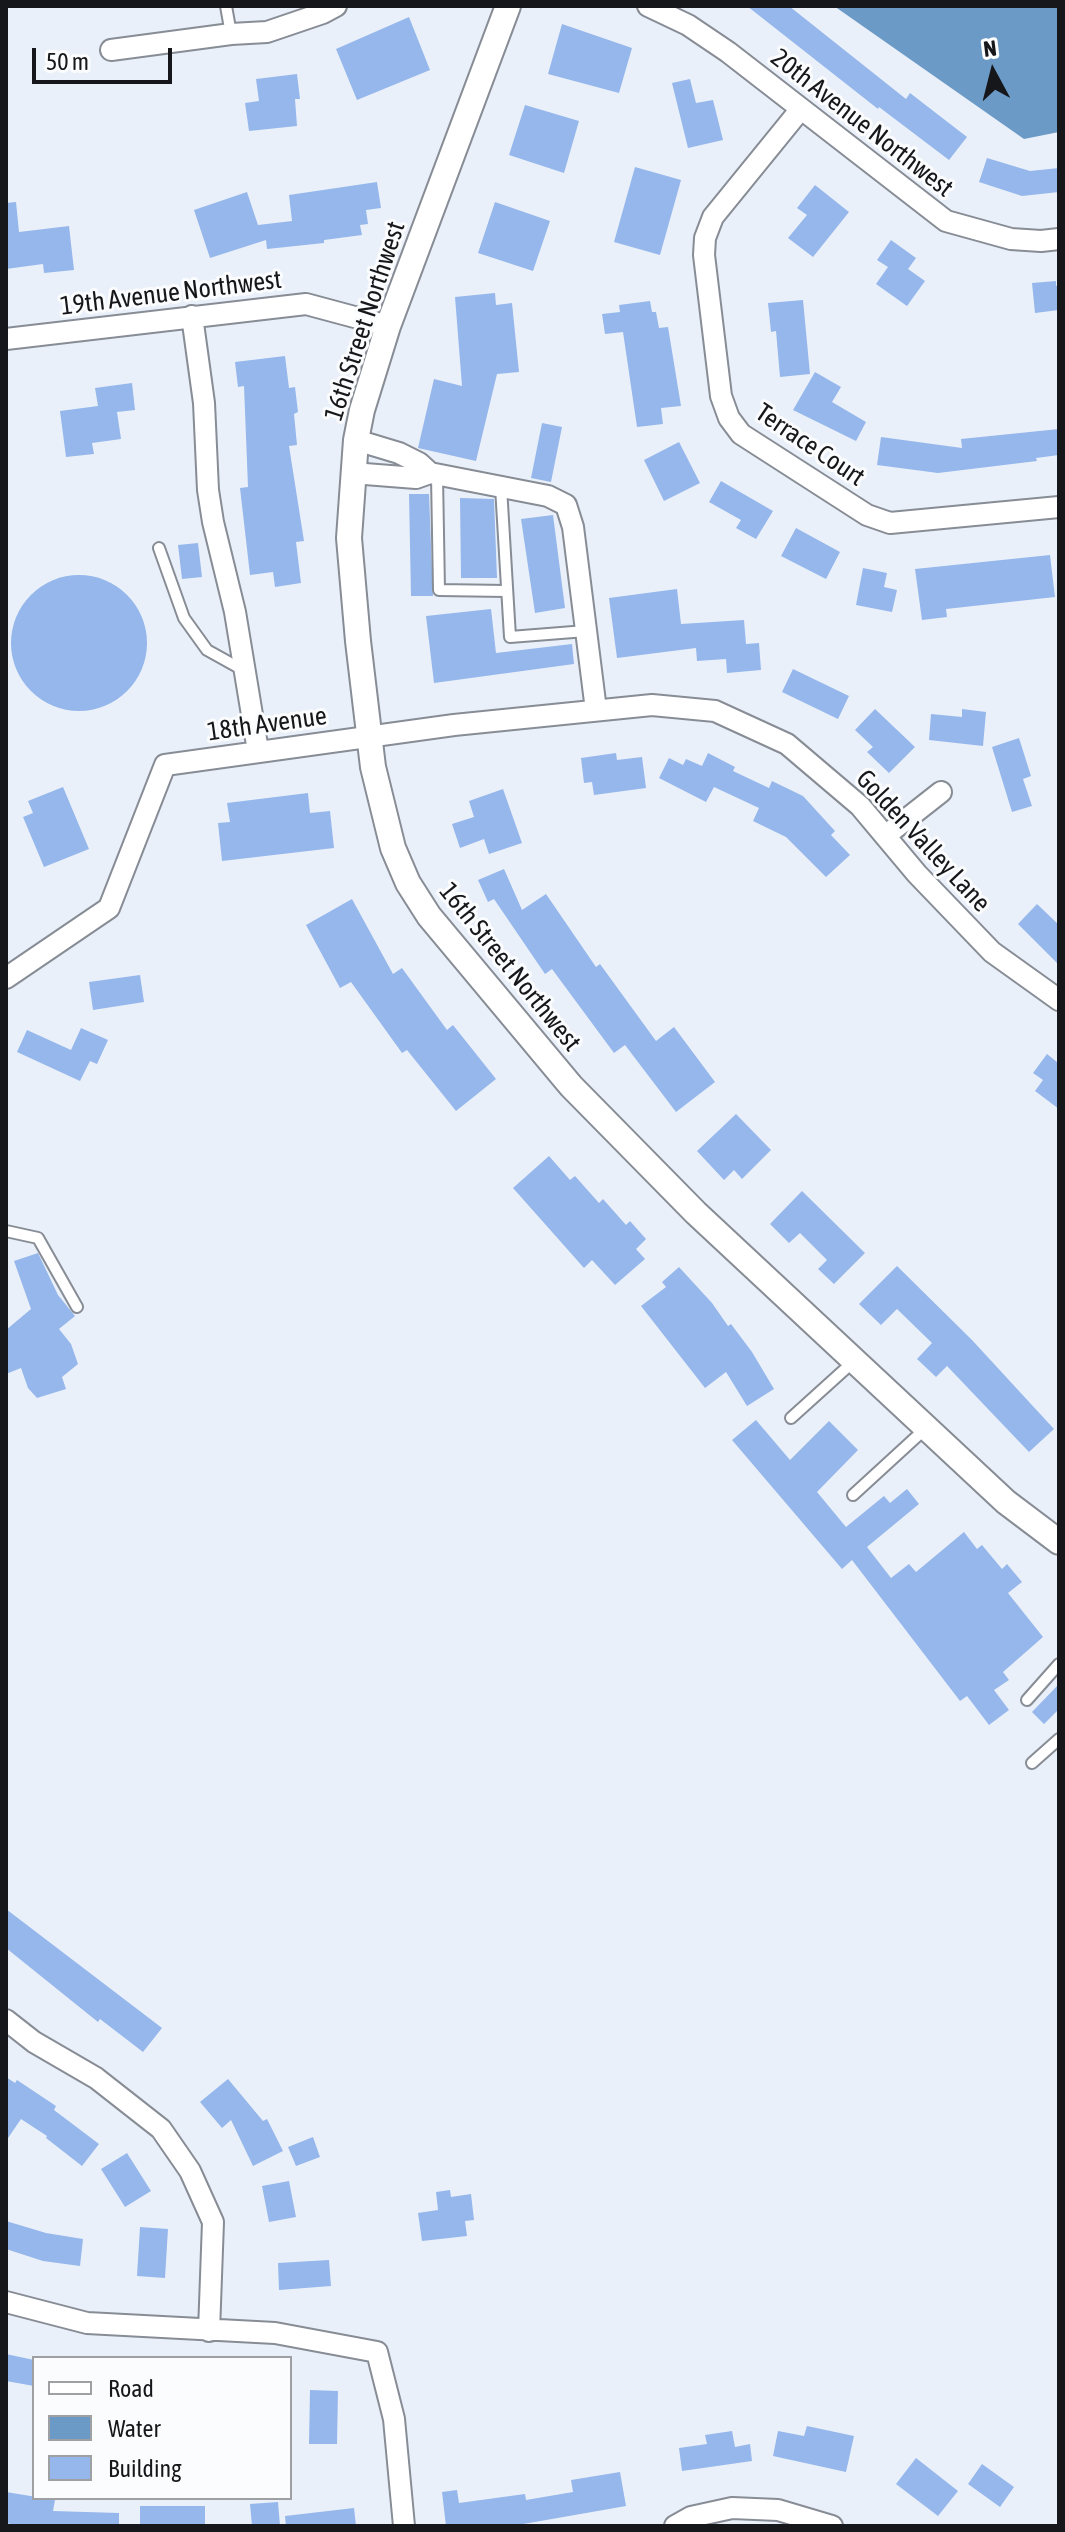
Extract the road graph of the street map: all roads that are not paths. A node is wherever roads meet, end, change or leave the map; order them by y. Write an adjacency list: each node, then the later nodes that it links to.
1 (226, 6): 5 (lane)
2 (336, 6): 5 (street)
3 (508, 6): 10 (street, 16th Street Northwest)
4 (648, 6): 7 (street, 20th Avenue Northwest)
5 (231, 34): 6 (street)
6 (111, 50)
7 (800, 110): 8 (street, 20th Avenue Northwest); 16 (street, Terrace Court)
8 (1059, 239)
9 (192, 316): 10 (street, 19th Avenue Northwest); 11 (street, 19th Avenue Northwest); 20 (street)
10 (388, 326): 12 (street, 16th Street Northwest)
11 (6, 339)
12 (356, 440): 13 (street, 16th Street Northwest); 14 (street)
13 (352, 473): 14 (street); 23 (street, 16th Street Northwest)
14 (434, 474): 15 (street); 18 (lane)
15 (501, 486): 18 (lane); 19 (street)
16 (1059, 507)
17 (159, 548): 20 (lane)
18 (506, 591): 19 (lane)
19 (586, 631): 22 (street)
20 (244, 670): 24 (street)
21 (652, 705): 22 (street, 18th Avenue); 26 (street, Golden Valley Lane)
22 (596, 710): 23 (street, 18th Avenue)
23 (370, 736): 24 (street, 18th Avenue); 31 (street, 16th Street Northwest)
24 (258, 751): 27 (street, 18th Avenue)
25 (941, 792): 26 (street)
26 (885, 836): 28 (street, Golden Valley Lane)
27 (6, 978)
28 (1059, 1000)
29 (6, 1231): 30 (lane)
30 (77, 1307)
31 (854, 1360): 32 (lane); 33 (street, 16th Street Northwest)
32 (791, 1418)
33 (926, 1427): 34 (lane); 35 (street, 16th Street Northwest)
34 (853, 1495)
35 (1059, 1542)
36 (1059, 1664): 37 (lane)
37 (1027, 1700)
38 (1059, 1739): 39 (lane)
39 (1032, 1763)
40 (6, 2020): 42 (street)
41 (6, 2302): 42 (street)
42 (209, 2331): 43 (street)
43 (404, 2526)
44 (675, 2526): 45 (street)
45 (832, 2526)

